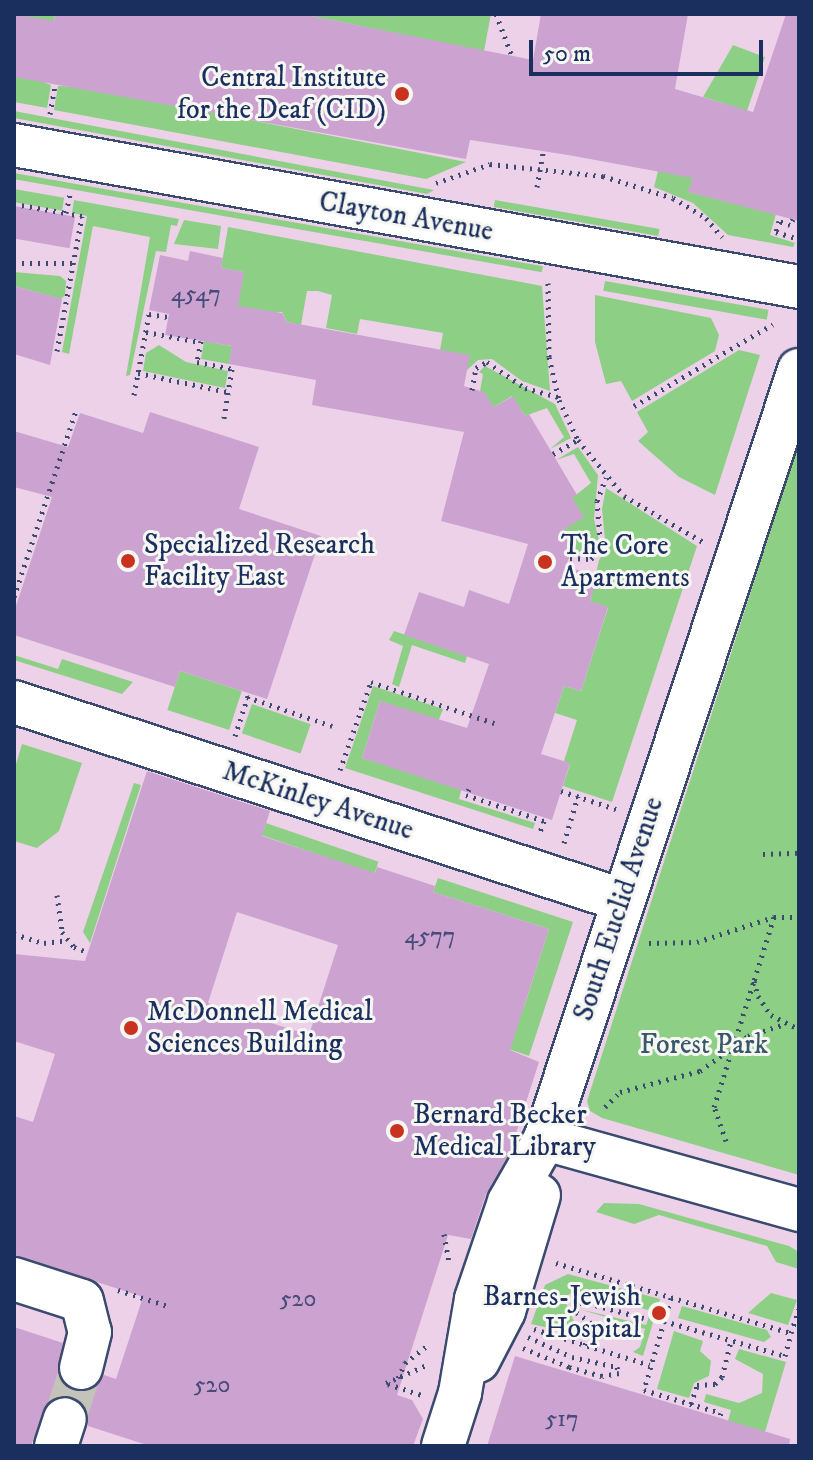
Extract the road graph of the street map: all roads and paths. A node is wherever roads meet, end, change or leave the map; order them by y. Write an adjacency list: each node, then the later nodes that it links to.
1 (496, 14): 2 (path)
2 (512, 56)
3 (55, 85): 4 (path)
4 (50, 114)
5 (14, 145): 19 (street, Clayton Avenue)
6 (543, 153): 7 (path)
7 (540, 166): 8 (path); 9 (path); 14 (path)
8 (432, 185)
9 (537, 187)
10 (70, 194): 12 (path)
11 (14, 204): 12 (path)
12 (66, 213): 17 (path)
13 (793, 219): 15 (path)
14 (723, 238)
15 (799, 239)
16 (14, 263): 17 (path)
17 (73, 263): 23 (path)
18 (548, 283): 29 (path)
19 (799, 287)
20 (168, 317): 22 (path)
21 (773, 324): 30 (path)
22 (146, 332): 25 (path); 27 (path)
23 (57, 351)
24 (799, 370): 53 (street, South Euclid Avenue)
25 (138, 373): 27 (path); 28 (path)
26 (472, 390): 29 (path)
27 (228, 392): 32 (path)
28 (134, 395)
29 (558, 397): 33 (path)
30 (634, 406)
31 (76, 411): 38 (path)
32 (224, 418)
33 (580, 439): 34 (path); 35 (path)
34 (553, 454)
35 (606, 477): 36 (path); 37 (path)
36 (703, 542)
37 (570, 558)
38 (14, 597)
39 (14, 702): 53 (street, McKinley Avenue)
40 (494, 723): 43 (path)
41 (332, 726): 42 (path)
42 (235, 736)
43 (340, 770)
44 (469, 789): 48 (path)
45 (561, 791): 46 (path)
46 (578, 796): 47 (path); 49 (path)
47 (616, 809)
48 (539, 835)
49 (565, 839)
50 (799, 853): 51 (path)
51 (763, 854)
52 (57, 895): 57 (path)
53 (622, 900): 65 (street, South Euclid Avenue)
54 (774, 917): 55 (path); 58 (path); 60 (path)
55 (799, 917)
56 (14, 934): 57 (path)
57 (67, 940): 59 (path)
58 (644, 944)
59 (87, 952)
60 (754, 981): 61 (path); 63 (path)
61 (784, 1024): 62 (path); 63 (path)
62 (799, 1029)
63 (733, 1045): 64 (path); 66 (path)
64 (605, 1107)
65 (545, 1139): 67 (street); 88 (street, South Euclid Avenue)
66 (726, 1141)
67 (799, 1210)
68 (552, 1262): 71 (path)
69 (14, 1279): 70 (street)
70 (100, 1296): 72 (path); 82 (street)
71 (671, 1298): 75 (path); 77 (path)
72 (168, 1306)
73 (799, 1309): 77 (path)
74 (644, 1318): 79 (path)
75 (664, 1321): 78 (path); 81 (path)
76 (434, 1329): 84 (path)
77 (791, 1333): 78 (path)
78 (731, 1340): 86 (path)
79 (585, 1345): 80 (path); 81 (path)
80 (525, 1349)
81 (651, 1366): 86 (path)
82 (81, 1368)
83 (420, 1368): 84 (path)
84 (398, 1378): 85 (path)
85 (418, 1394)
86 (691, 1404): 87 (path)
87 (719, 1418)
88 (443, 1446)

